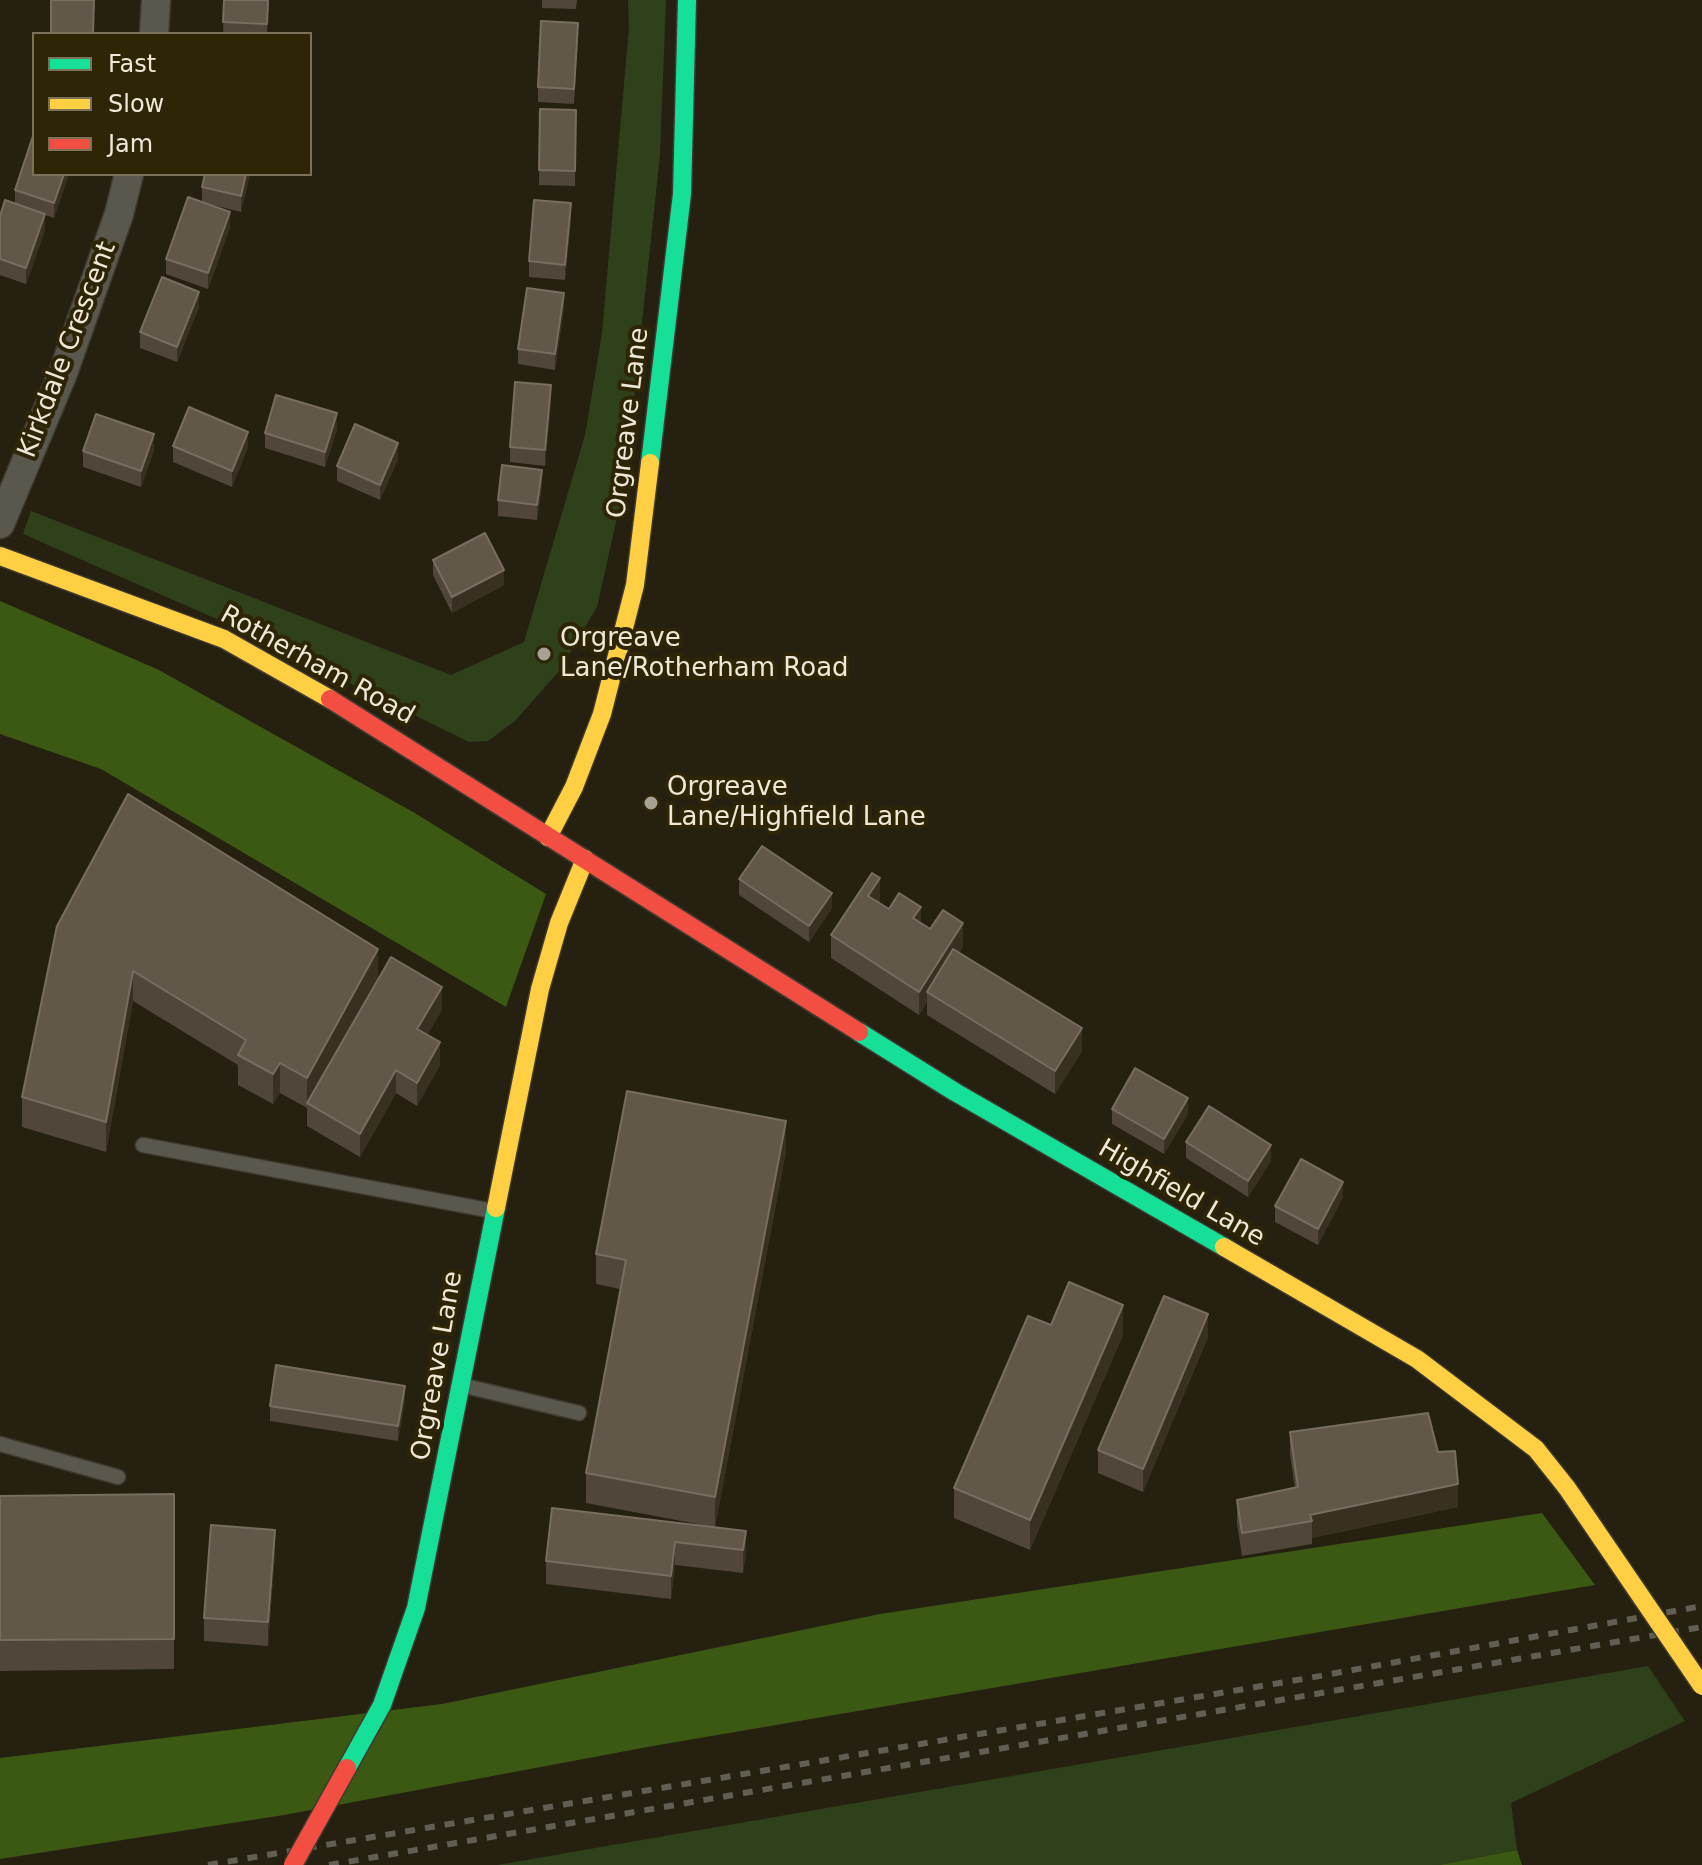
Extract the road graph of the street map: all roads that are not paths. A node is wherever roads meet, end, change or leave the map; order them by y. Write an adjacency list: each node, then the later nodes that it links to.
1 (156, 0): 3 (street)
2 (687, 0): 7 (main road, Orgreave Lane)
3 (154, 32)
4 (128, 176): 5 (street, Kirkdale Crescent)
5 (0, 524)
6 (0, 556): 7 (main road, Rotherham Road)
7 (548, 837): 8 (main road, Highfield Lane)
8 (585, 859): 10 (main road, Orgreave Lane); 15 (main road, Highfield Lane, bridge)
9 (143, 1145): 10 (lane)
10 (493, 1211): 11 (main road, Orgreave Lane)
11 (460, 1385): 12 (lane); 16 (main road, Orgreave Lane, bridge)
12 (579, 1413)
13 (0, 1444): 14 (lane)
14 (118, 1477)
15 (1702, 1686)
16 (293, 1865)

